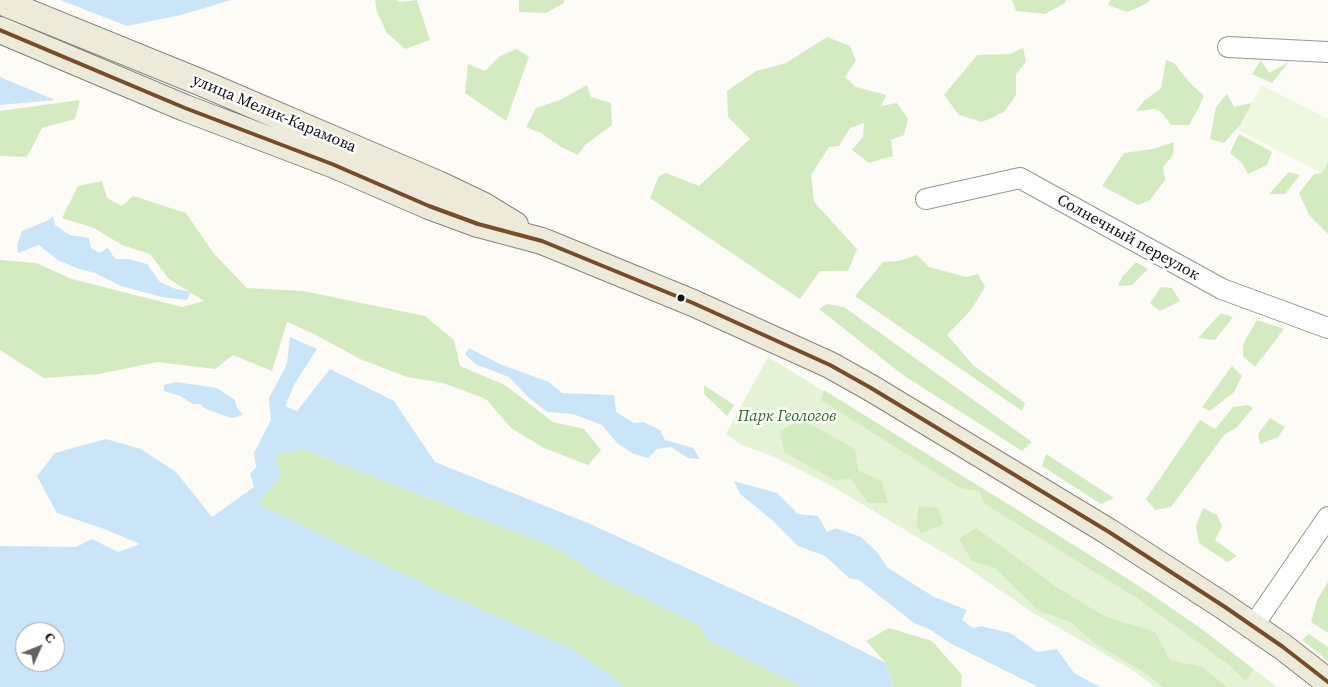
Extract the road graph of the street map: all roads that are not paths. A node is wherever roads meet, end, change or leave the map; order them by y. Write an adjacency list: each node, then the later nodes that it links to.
1 (0, 1): 6 (main road, улица Мелик-Карамова)
2 (0, 30): 6 (main road, улица Мелик-Карамова)
3 (1228, 47): 4 (street)
4 (1328, 52)
5 (926, 199): 7 (street, Солнечный переулок)
6 (542, 241): 9 (main road, улица Мелик-Карамова)
7 (1328, 328)
8 (1328, 517): 9 (street)
9 (1253, 626): 10 (main road, улица Мелик-Карамова)
10 (1328, 682)

